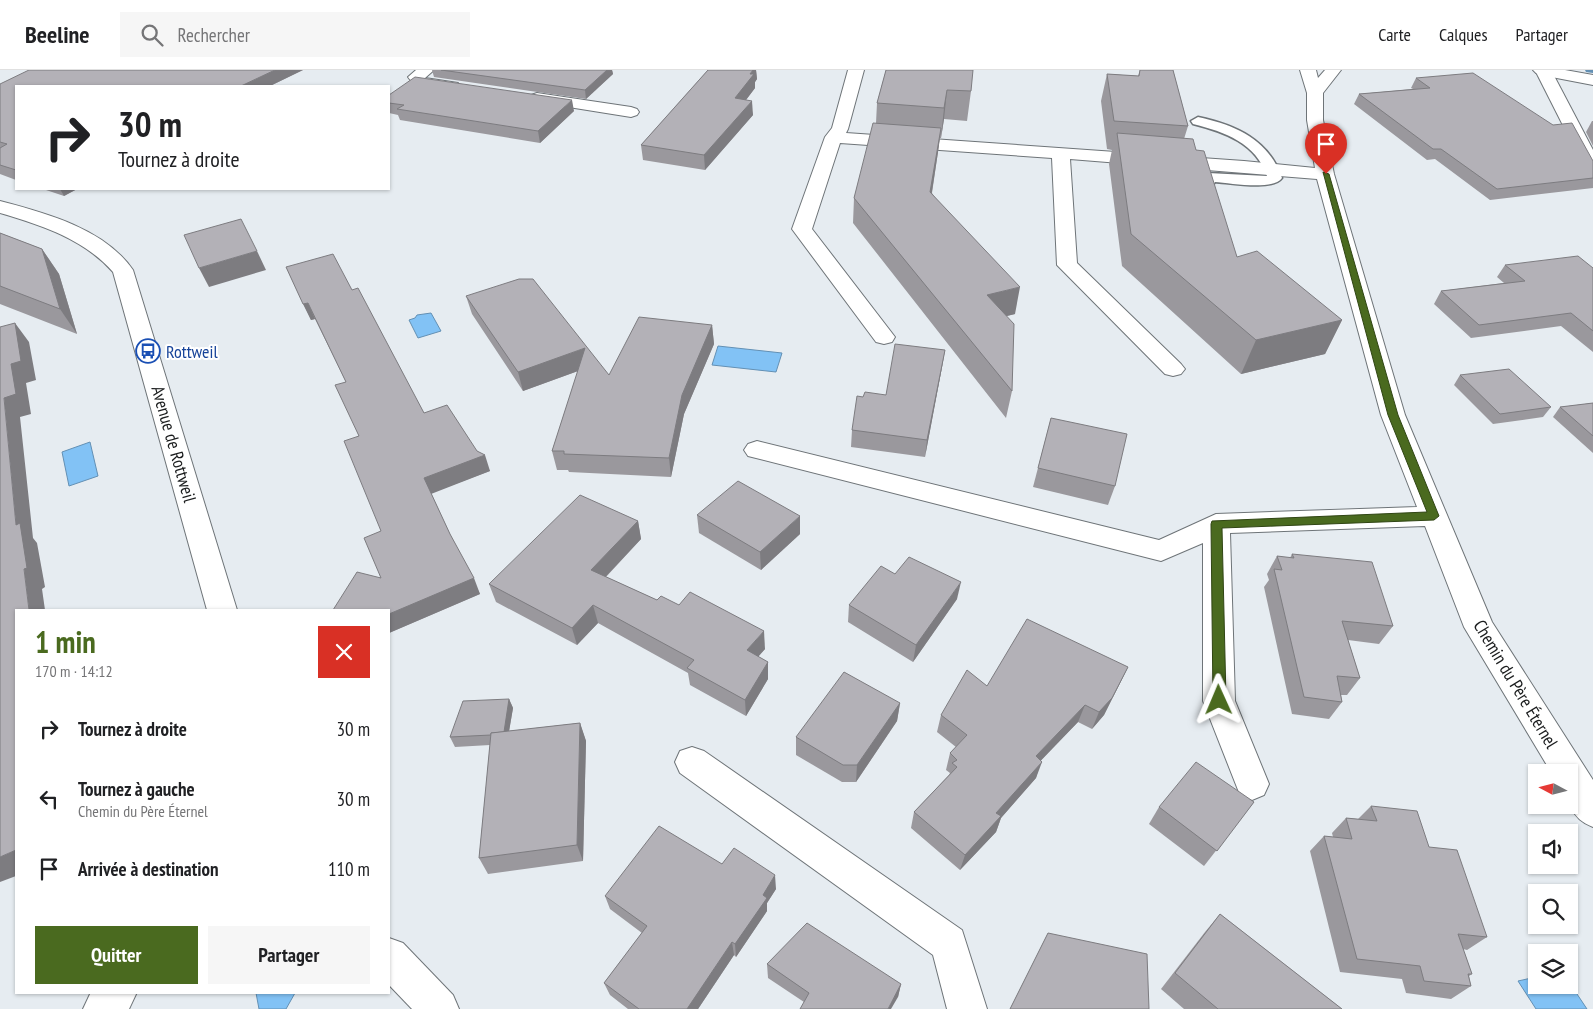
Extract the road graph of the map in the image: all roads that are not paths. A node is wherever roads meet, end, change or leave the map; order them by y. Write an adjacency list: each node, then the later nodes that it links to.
1 (426, 70): 7 (street)
2 (856, 70): 11 (street)
3 (1333, 70): 6 (street, Chemin du Père Éternel)
4 (1542, 70): 5 (street); 13 (street)
5 (1593, 80)
6 (1311, 81): 15 (street, Chemin du Père Éternel)
7 (468, 89)
8 (526, 97): 9 (street)
9 (632, 112)
10 (1198, 121): 14 (lane)
11 (833, 136): 12 (street); 18 (street)
12 (1061, 153): 14 (street); 19 (street)
13 (1593, 167)
14 (1273, 169): 15 (street); 16 (lane)
15 (1326, 174): 21 (street, Chemin du Père Éternel)
16 (1207, 183)
17 (0, 207): 23 (street, Avenue de Rottweil)
18 (884, 337)
19 (1174, 369)
20 (756, 450): 22 (street)
21 (1434, 516): 22 (street); 26 (street, Chemin du Père Éternel)
22 (1216, 524): 25 (street)
23 (222, 609)
24 (692, 762): 31 (street)
25 (1252, 784)
26 (1593, 811)
27 (390, 958): 30 (street)
28 (116, 994): 29 (street)
29 (103, 1009)
30 (439, 1009)
31 (967, 1009)

